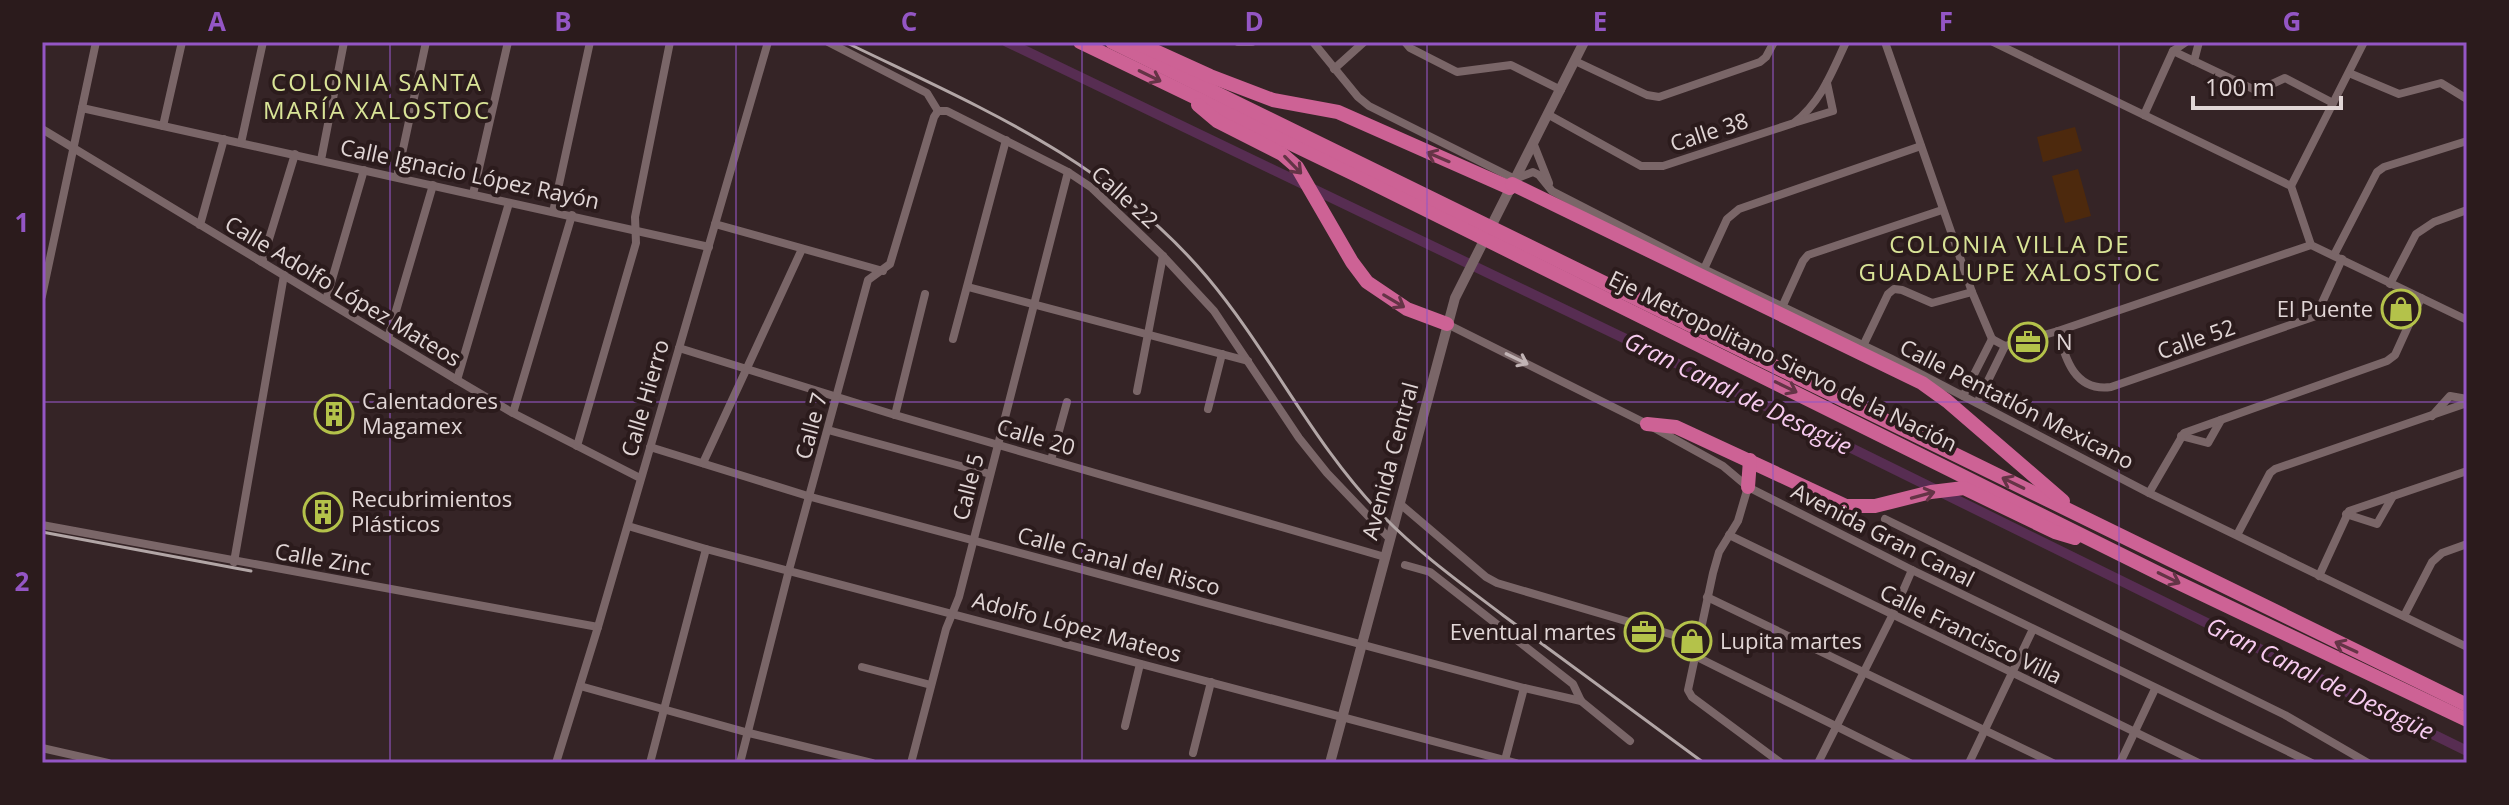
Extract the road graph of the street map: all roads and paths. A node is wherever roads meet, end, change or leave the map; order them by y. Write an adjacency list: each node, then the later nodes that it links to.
1 (96, 42): 37 (street)
2 (182, 42): 42 (street)
3 (263, 42): 47 (street)
4 (344, 42): 52 (street)
5 (426, 42): 55 (street)
6 (508, 42): 60 (street)
7 (590, 42): 64 (street)
8 (670, 42): 68 (street)
9 (768, 42): 66 (street, Calle Hierro)
10 (828, 42): 38 (street)
11 (1080, 42): 34 (highway, Eje Metropolitano Siervo de la Nación, one-way to 34)
12 (1112, 42): 132 (highway, Eje Metropolitano Siervo de la Nación, one-way to 12)
13 (1135, 42): 56 (highway, one-way to 13)
14 (1238, 42): 15 (street)
15 (1252, 42)
16 (1313, 42): 30 (street)
17 (1364, 42): 30 (street)
18 (1405, 42): 33 (street)
19 (1584, 42): 28 (street, Avenida Central)
20 (1774, 42): 28 (street)
21 (1846, 42): 32 (street, Calle 38)
22 (1885, 42): 49 (street)
23 (1993, 42): 40 (street)
24 (2186, 42): 27 (street)
25 (2199, 42): 29 (street)
26 (2364, 42): 31 (street)
27 (2173, 51): 29 (street); 40 (street)
28 (1575, 61): 33 (street, Avenida Central)
29 (2194, 61): 36 (street)
30 (1334, 69): 56 (street)
31 (2349, 73): 35 (street); 36 (street)
32 (1827, 83): 41 (street, Calle 38); 41 (street)
33 (1561, 90): 39 (street, Avenida Central)
34 (1182, 91): 90 (highway, one-way to 90); 142 (highway, Eje Metropolitano Siervo de la Nación, one-way to 142)
35 (2467, 99)
36 (2333, 103): 58 (street)
37 (82, 108): 42 (street, Calle Ignacio López Rayón); 50 (street)
38 (938, 111): 45 (street, Calle 22); 78 (street, Calle 7)
39 (1549, 115): 41 (street, Calle 38); 48 (street, Avenida Central)
40 (2144, 115): 58 (street)
41 (1794, 123)
42 (163, 126): 44 (street, Calle Ignacio López Rayón)
43 (42, 129): 50 (street, Calle Adolfo López Mateos)
44 (224, 139): 47 (street, Calle Ignacio López Rayón); 67 (street)
45 (1006, 140): 54 (street, Calle 22); 81 (street)
46 (2467, 141): 75 (street, Calle 52)
47 (241, 143): 51 (street, Calle Ignacio López Rayón)
48 (1534, 145): 56 (street, Avenida Central); 59 (street)
49 (1921, 146): 62 (street); 77 (street)
50 (74, 149): 67 (street, Calle Adolfo López Mateos); 70 (street)
51 (295, 154): 52 (street, Calle Ignacio López Rayón); 76 (street)
52 (321, 160): 53 (street, Calle Ignacio López Rayón)
53 (364, 170): 55 (street, Calle Ignacio López Rayón); 86 (street)
54 (1068, 172): 74 (street, Calle 22); 87 (street, Calle 5)
55 (397, 177): 57 (street, Calle Ignacio López Rayón)
56 (1512, 184): 59 (street, Calle Pentatlón Mexicano); 90 (street, Avenida Central); 132 (highway)
57 (433, 185): 60 (street, Calle Ignacio López Rayón); 93 (street)
58 (2291, 186): 71 (street)
59 (1552, 191): 77 (street, Calle Pentatlón Mexicano)
60 (473, 194): 61 (street, Calle Ignacio López Rayón)
61 (509, 203): 64 (street, Calle Ignacio López Rayón); 102 (street)
62 (1942, 210): 82 (street); 88 (street)
63 (2467, 210): 80 (street)
64 (553, 212): 65 (street, Calle Ignacio López Rayón)
65 (572, 215): 68 (street, Calle Ignacio López Rayón); 110 (street)
66 (715, 224): 72 (street, Calle Hierro); 73 (street)
67 (200, 225): 76 (street, Calle Adolfo López Mateos)
68 (635, 229): 72 (street, Calle Ignacio López Rayón); 118 (street)
69 (42, 237): 70 (street)
70 (54, 240): 84 (street)
71 (2311, 245): 75 (street); 91 (street)
72 (709, 247): 98 (street, Calle Hierro)
73 (802, 249): 78 (street); 101 (street)
74 (1163, 256): 92 (street); 100 (street, Calle 22)
75 (2338, 257): 80 (street); 91 (street, Calle 52)
76 (262, 262): 79 (street, Calle Adolfo López Mateos)
77 (1704, 269): 88 (street, Calle Pentatlón Mexicano)
78 (883, 271): 105 (street, Calle 7)
79 (284, 275): 86 (street, Calle Adolfo López Mateos); 144 (street)
80 (2390, 284): 85 (street)
81 (968, 287): 87 (street); 94 (street)
82 (1972, 292): 95 (street); 96 (street)
83 (925, 294): 111 (street)
84 (42, 296)
85 (2421, 298): 89 (street); 113 (street)
86 (326, 300): 93 (street, Calle Adolfo López Mateos)
87 (1035, 305): 92 (street); 117 (street, Calle 5)
88 (1783, 305): 96 (street, Calle Pentatlón Mexicano)
89 (2467, 320)
90 (1447, 324): 114 (street, Avenida Gran Canal, one-way to 114); 130 (street, Avenida Central)
91 (2058, 331): 97 (street)
92 (1148, 336): 99 (street); 103 (street)
93 (388, 338): 102 (street, Calle Adolfo López Mateos)
94 (953, 339)
95 (1992, 339): 97 (street); 104 (street)
96 (1863, 346): 104 (street, Calle Pentatlón Mexicano)
97 (2005, 346): 108 (street)
98 (679, 348): 101 (street, Calle 20); 119 (street, Calle Hierro)
99 (1222, 354): 100 (street); 109 (street)
100 (1248, 361): 138 (street, Calle 22)
101 (747, 370): 105 (street, Calle 20); 122 (street)
102 (457, 380): 110 (street, Calle Adolfo López Mateos)
103 (1137, 391)
104 (1963, 396): 108 (street, Calle Pentatlón Mexicano)
105 (837, 397): 111 (street, Calle 20); 115 (street, Calle 7)
106 (2467, 401): 112 (street); 112 (street)
107 (1067, 402): 120 (street)
108 (1977, 403): 127 (street, Calle Pentatlón Mexicano)
109 (1208, 409)
110 (513, 413): 118 (street, Calle Adolfo López Mateos)
111 (895, 415): 117 (street, Calle 20)
112 (2432, 416): 137 (street)
113 (2221, 420): 116 (street); 116 (street)
114 (1647, 424): 121 (highway); 126 (street, Avenida Gran Canal)
115 (828, 430): 124 (street); 129 (street, Calle 7)
116 (2181, 436): 127 (street)
117 (997, 445): 120 (street, Calle 20); 124 (street, Calle 5)
118 (577, 446): 125 (street, Calle Adolfo López Mateos)
119 (650, 447): 122 (street, Calle Canal del Risco); 125 (street, Calle Hierro)
120 (1051, 460): 143 (street, Calle 20)
121 (1750, 460): 126 (highway); 142 (highway, one-way to 142)
122 (703, 463): 129 (street, Calle Canal del Risco)
123 (2467, 471): 128 (street)
124 (990, 474): 139 (street, Calle 5)
125 (640, 478): 135 (street, Calle Hierro)
126 (1748, 487): 136 (street); 147 (street, Avenida Gran Canal)
127 (2149, 493): 137 (street, Calle Pentatlón Mexicano)
128 (2393, 496): 131 (street); 131 (street)
129 (811, 497): 139 (street, Calle Canal del Risco); 146 (street, Calle 7)
130 (1399, 503): 138 (street, Avenida Central); 155 (street)
131 (2346, 514): 148 (street)
132 (2085, 518): 169 (highway, Eje Metropolitano Siervo de la Nación, one-way to 132)
133 (1885, 519): 198 (street)
134 (42, 525): 144 (street, Calle Zinc)
135 (628, 526): 141 (street, Adolfo López Mateos); 153 (street, Calle Hierro)
136 (1729, 535): 149 (street); 151 (street, Calle Francisco Villa)
137 (2237, 535): 148 (street, Calle Pentatlón Mexicano)
138 (1390, 539): 143 (street, Avenida Central)
139 (973, 541): 150 (street, Calle 5); 156 (street, Calle Canal del Risco)
140 (2467, 544): 152 (street)
141 (706, 549): 146 (street, Adolfo López Mateos); 170 (street)
142 (2121, 553): 172 (highway, Eje Metropolitano Siervo de la Nación, one-way to 172)
143 (1385, 557): 156 (street, Avenida Central)
144 (234, 562): 153 (street, Calle Zinc)
145 (1405, 565): 168 (street)
146 (789, 570): 150 (street, Adolfo López Mateos); 177 (street, Calle 7)
147 (1912, 570): 151 (street); 154 (street, Avenida Gran Canal)
148 (2319, 576): 152 (street, Calle Pentatlón Mexicano)
149 (1707, 597): 155 (street); 161 (street)
150 (953, 613): 159 (street, Adolfo López Mateos); 164 (street, Calle 5)
151 (1892, 616): 161 (street); 162 (street, Calle Francisco Villa)
152 (2404, 616): 157 (street, Calle Pentatlón Mexicano)
153 (598, 627): 165 (street, Calle Hierro)
154 (2033, 629): 162 (street); 167 (street, Avenida Gran Canal)
155 (1697, 642): 158 (street)
156 (1361, 643): 166 (street, Calle Canal del Risco); 171 (street, Avenida Central)
157 (2467, 647)
158 (1695, 656): 174 (street); 190 (street)
159 (1140, 664): 163 (street, Adolfo López Mateos); 173 (street)
160 (862, 667): 164 (street)
161 (1863, 672): 174 (street); 175 (street)
162 (2012, 674): 175 (street); 176 (street, Calle Francisco Villa)
163 (1211, 682): 171 (street, Adolfo López Mateos); 180 (street)
164 (931, 685): 187 (street, Calle 5)
165 (580, 686): 170 (street); 183 (street, Calle Hierro)
166 (1524, 688): 168 (street, Calle Canal del Risco); 181 (street)
167 (2155, 689): 176 (street); 197 (street, Avenida Gran Canal)
168 (1581, 701): 178 (street)
169 (2467, 705)
170 (663, 709): 177 (street); 184 (street)
171 (1341, 717): 181 (street, Adolfo López Mateos); 188 (street, Avenida Central)
172 (2467, 720)
173 (1125, 726)
174 (1836, 728): 191 (street); 192 (street)
175 (1985, 731): 193 (street); 194 (street)
176 (2135, 732): 195 (street); 196 (street, Calle Francisco Villa)
177 (749, 733): 185 (street, Calle 7); 186 (street)
178 (1630, 741)
179 (42, 748): 182 (street)
180 (1193, 753)
181 (1505, 760): 189 (street, Adolfo López Mateos)
182 (108, 763)
183 (556, 763)
184 (650, 763)
185 (740, 763)
186 (872, 763)
187 (911, 763)
188 (1330, 763)
189 (1516, 763)
190 (1781, 763)
191 (1818, 763)
192 (1910, 763)
193 (1969, 763)
194 (2053, 763)
195 (2120, 763)
196 (2199, 763)
197 (2312, 763)
198 (2368, 763)

